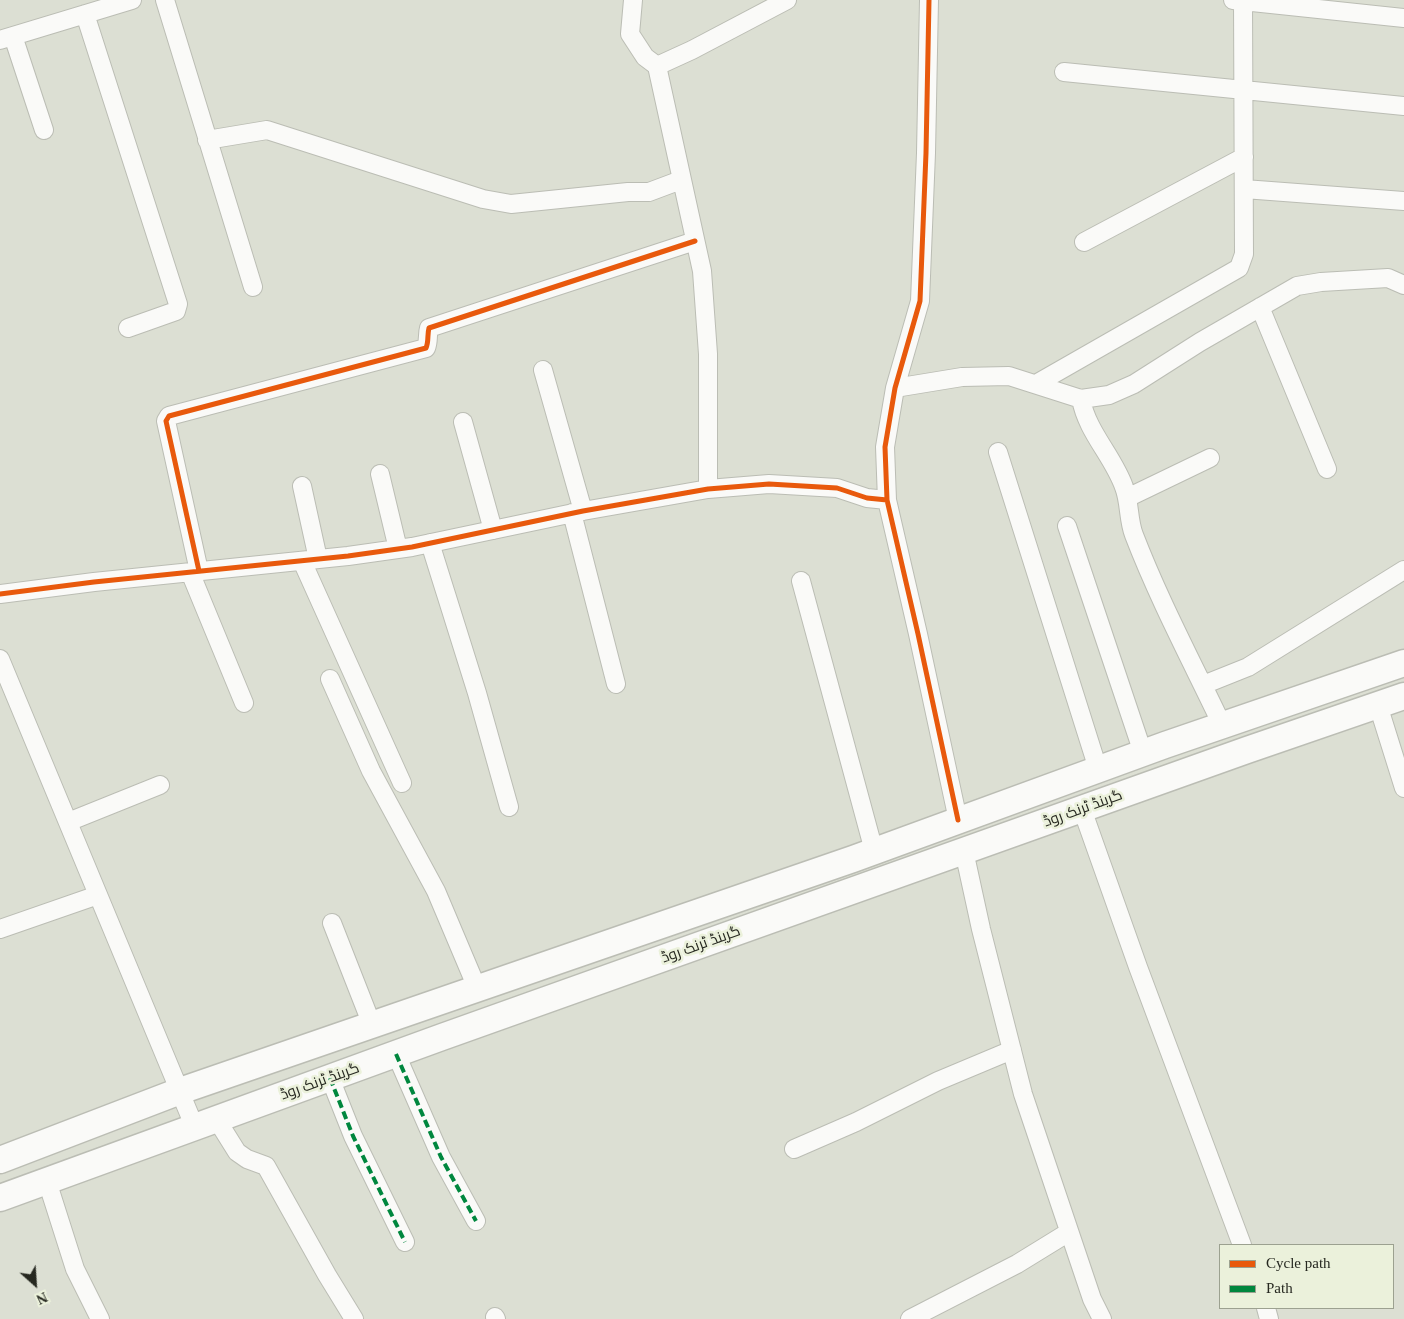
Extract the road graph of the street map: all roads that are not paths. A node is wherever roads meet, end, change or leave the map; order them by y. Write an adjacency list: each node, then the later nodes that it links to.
1 (132, 0): 7 (street)
2 (165, 0): 15 (street)
3 (633, 0): 10 (street)
4 (787, 0): 10 (street)
5 (929, 0): 28 (street)
6 (1239, 0): 8 (street); 12 (street)
7 (85, 14): 9 (street); 25 (street)
8 (1404, 18)
9 (7, 38): 14 (street)
10 (657, 66): 17 (street)
11 (1064, 72): 12 (street)
12 (1244, 90): 13 (street); 16 (street)
13 (1404, 106)
14 (44, 130)
15 (207, 140): 17 (street); 23 (street)
16 (1244, 157): 18 (street); 21 (street)
17 (681, 180): 20 (street)
18 (1244, 189): 19 (street); 27 (street)
19 (1404, 201)
20 (695, 241): 36 (street); 46 (street)
21 (1084, 242)
22 (1404, 285): 24 (street)
23 (253, 287)
24 (1260, 307): 29 (street); 33 (street)
25 (128, 328)
26 (543, 370): 39 (street)
27 (1036, 384): 28 (street); 29 (street)
28 (895, 388): 38 (street)
29 (1082, 399): 37 (street)
30 (463, 422): 41 (street)
31 (998, 452): 61 (street)
32 (1210, 458): 37 (street)
33 (1327, 469)
34 (380, 474): 43 (street)
35 (302, 486): 44 (street)
36 (708, 489): 38 (street); 39 (street)
37 (1127, 498): 53 (street)
38 (887, 500): 67 (street)
39 (578, 512): 41 (street); 52 (street)
40 (1066, 526): 60 (street)
41 (492, 530): 42 (street)
42 (430, 543): 43 (street); 55 (street); 65 (street)
43 (398, 549): 44 (street)
44 (310, 560): 46 (street); 62 (street)
45 (1404, 570): 53 (street)
46 (195, 571): 48 (street); 57 (street)
47 (801, 581): 69 (street)
48 (0, 594)
49 (0, 659): 54 (street)
50 (1404, 663): 59 (highway, گرینڈ ٹرنک روڈ)
51 (330, 679): 74 (street)
52 (616, 684)
53 (1203, 685): 59 (street)
54 (5, 686): 68 (street)
55 (475, 686)
56 (1404, 696): 58 (highway, گرینڈ ٹرنک روڈ)
57 (244, 703)
58 (1378, 705): 64 (street); 66 (highway, گرینڈ ٹرنک روڈ)
59 (1222, 725): 60 (highway, گرینڈ ٹرنک روڈ)
60 (1144, 753): 61 (highway, گرینڈ ٹرنک روڈ)
61 (1098, 769): 67 (highway, گرینڈ ٹرنک روڈ)
62 (402, 783)
63 (160, 785): 68 (street)
64 (1404, 788)
65 (509, 807)
66 (1082, 809): 70 (highway, گرینڈ ٹرنک روڈ); 88 (street)
67 (958, 820): 69 (highway, گرینڈ ٹرنک روڈ)
68 (68, 822): 71 (street)
69 (874, 851): 74 (highway, گرینڈ ٹرنک روڈ)
70 (964, 851): 76 (street); 77 (highway, گرینڈ ٹرنک روڈ)
71 (98, 895): 73 (street); 79 (street)
72 (332, 923): 75 (street)
73 (0, 929)
74 (477, 988): 75 (highway, گرینڈ ٹرنک روڈ)
75 (372, 1025): 79 (highway, گرینڈ ٹرنک روڈ)
76 (1012, 1050): 81 (street); 86 (street)
77 (396, 1054): 78 (highway, گرینڈ ٹرنک روڈ); 85 (street)
78 (330, 1078): 80 (highway, گرینڈ ٹرنک روڈ); 87 (street)
79 (180, 1091): 80 (street); 82 (highway, گرینڈ ٹرنک روڈ)
80 (206, 1124): 83 (highway, گرینڈ ٹرنک روڈ); 90 (street)
81 (794, 1149)
82 (0, 1160)
83 (47, 1182): 84 (highway, گرینڈ ٹرنک روڈ); 89 (street)
84 (0, 1198)
85 (476, 1220)
86 (1070, 1232): 91 (street); 92 (street)
87 (406, 1242)
88 (1242, 1244)
89 (100, 1319)
90 (354, 1319)
91 (910, 1319)
92 (1102, 1319)

